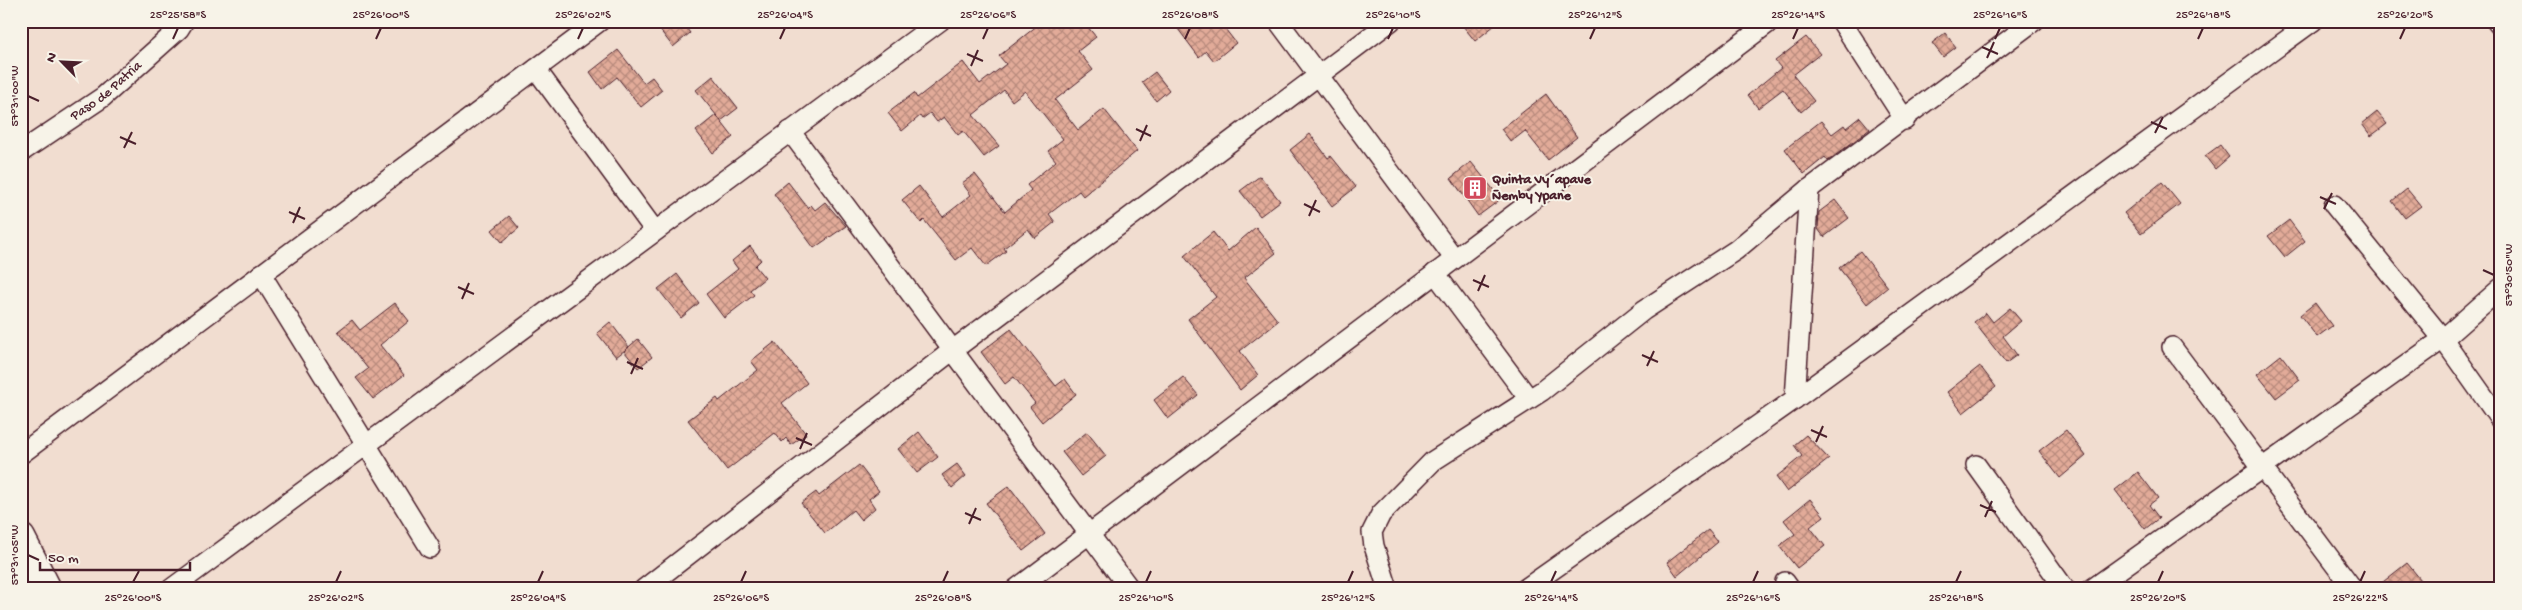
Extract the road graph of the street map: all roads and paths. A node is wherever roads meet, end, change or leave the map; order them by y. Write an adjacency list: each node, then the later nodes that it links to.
1 (184, 21): 16 (street, Paso de Patria)
2 (600, 21): 12 (street)
3 (940, 21): 15 (street)
4 (1278, 21): 13 (street)
5 (1392, 21): 13 (street)
6 (1771, 21): 20 (street)
7 (1841, 21): 14 (street)
8 (2034, 21): 14 (street)
9 (2313, 21): 28 (street)
10 (2496, 21): 11 (street)
11 (2501, 27)
12 (536, 69): 19 (street); 22 (street)
13 (1318, 76): 20 (street); 26 (street)
14 (1905, 120): 17 (street)
15 (790, 131): 19 (street); 26 (street)
16 (21, 152)
17 (1809, 190): 27 (street); 28 (street)
18 (2334, 205): 24 (street)
19 (655, 231): 30 (street)
20 (1454, 258): 21 (street)
21 (1435, 273): 27 (street); 34 (street)
22 (261, 274): 30 (street); 31 (street)
23 (2501, 288): 24 (street)
24 (2443, 339): 29 (street); 33 (street)
25 (2172, 347): 33 (street)
26 (953, 350): 34 (street); 39 (street)
27 (1530, 399): 42 (street)
28 (1795, 400): 43 (street)
29 (2501, 421)
30 (366, 443): 36 (street); 38 (street)
31 (21, 454)
32 (1976, 465): 44 (street)
33 (2261, 466): 45 (street); 46 (street)
34 (1090, 535): 40 (street); 41 (street)
35 (21, 538): 37 (main road)
36 (430, 548)
37 (35, 577)
38 (171, 589)
39 (644, 589)
40 (1016, 589)
41 (1130, 589)
42 (1388, 589)
43 (1525, 589)
44 (2065, 589)
45 (2092, 589)
46 (2353, 589)

